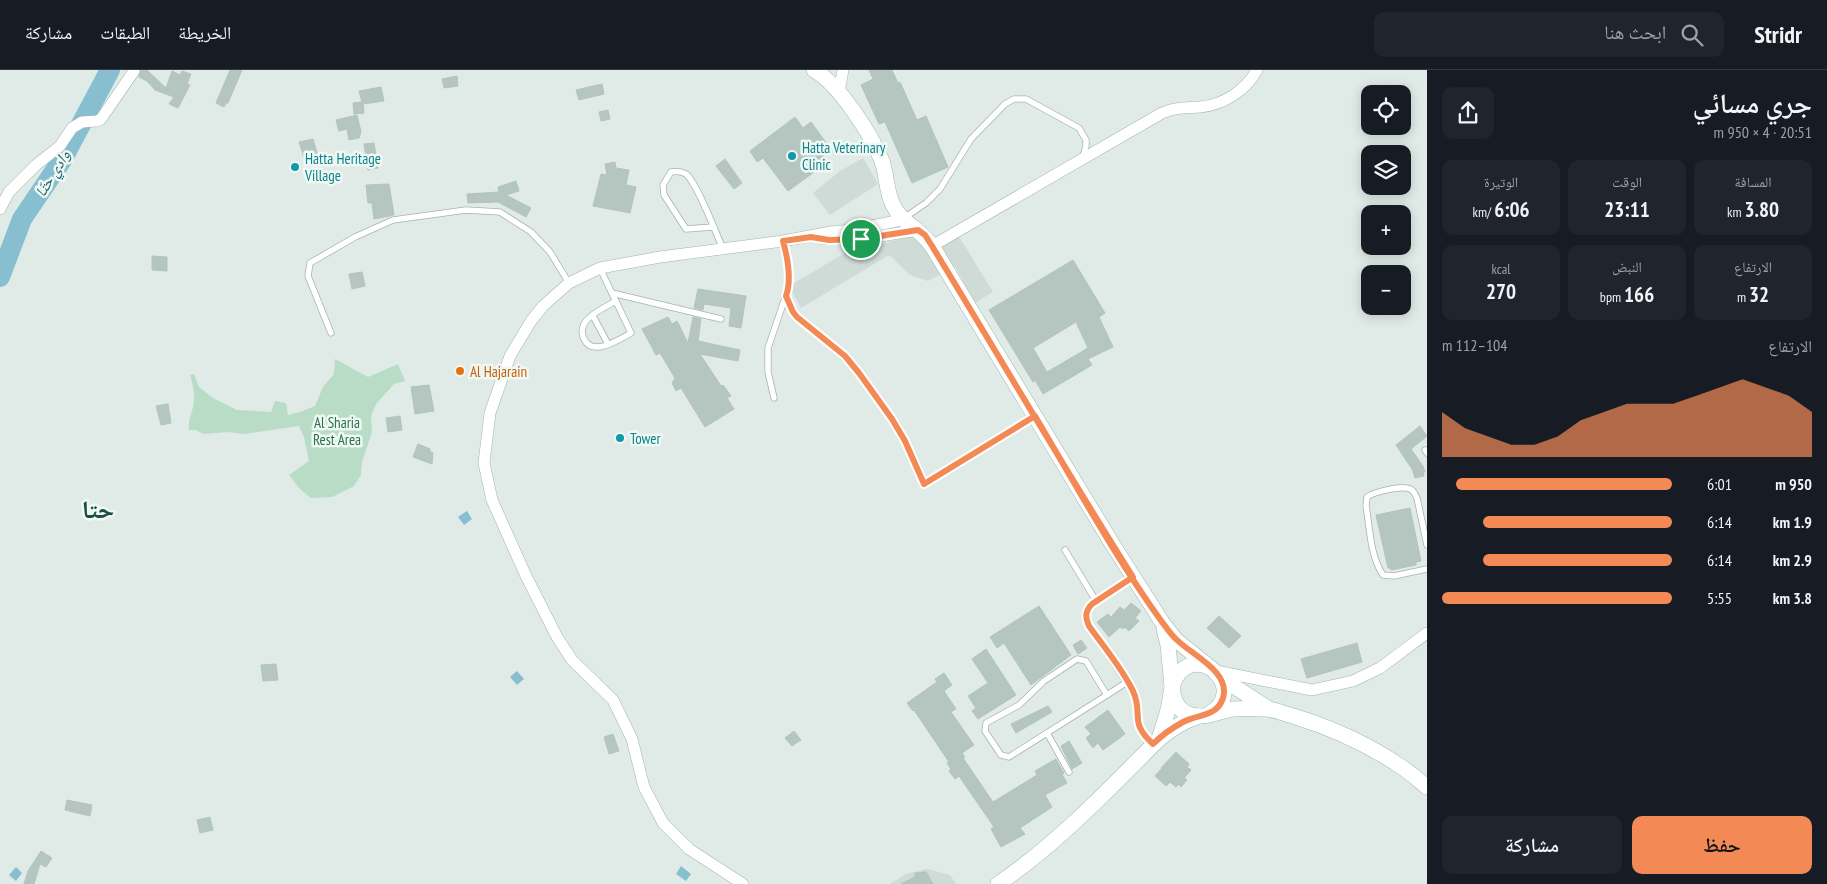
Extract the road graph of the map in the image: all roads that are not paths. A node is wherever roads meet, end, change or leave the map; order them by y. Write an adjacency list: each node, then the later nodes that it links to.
1 (816, 70): 5 (main road)
2 (843, 70): 5 (street)
3 (1257, 70): 6 (street)
4 (134, 71): 7 (street)
5 (839, 92): 8 (main road)
6 (1082, 160): 8 (lane); 13 (street)
7 (0, 209)
8 (902, 220): 10 (main road); 11 (street)
9 (713, 227): 9 (lane); 14 (lane)
10 (918, 230): 11 (street); 13 (main road)
11 (811, 237): 12 (street)
12 (783, 241): 14 (street); 18 (lane)
13 (932, 246): 25 (main road)
14 (723, 249): 15 (street)
15 (600, 268): 16 (street); 17 (lane)
16 (569, 283): 22 (lane); 43 (street)
17 (612, 293): 19 (lane); 21 (lane)
18 (786, 296): 24 (lane); 25 (lane)
19 (616, 300): 20 (lane); 23 (lane)
20 (593, 316): 23 (lane); 23 (lane)
21 (721, 319)
22 (330, 333)
23 (608, 344)
24 (774, 398)
25 (1035, 416): 29 (main road)
26 (1427, 545): 28 (lane)
27 (1065, 550): 30 (lane)
28 (1427, 569)
29 (1133, 577): 30 (lane); 31 (main road)
30 (1096, 602): 34 (lane)
31 (1162, 622): 33 (main road); 35 (main road)
32 (1427, 633): 33 (street)
33 (1215, 671): 35 (main road); 37 (main road); 38 (main road)
34 (1127, 682): 36 (lane); 40 (lane)
35 (1172, 686): 38 (main road); 40 (main road)
36 (1107, 695): 39 (lane); 39 (lane)
37 (1270, 710): 38 (main road); 42 (main road)
38 (1203, 716): 40 (main road)
39 (1047, 733): 41 (lane)
40 (1156, 742): 44 (main road)
41 (1069, 772)
42 (1427, 787)
43 (742, 884)
44 (998, 884)

